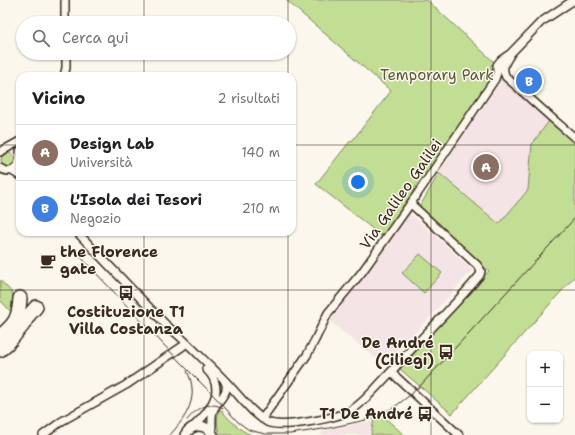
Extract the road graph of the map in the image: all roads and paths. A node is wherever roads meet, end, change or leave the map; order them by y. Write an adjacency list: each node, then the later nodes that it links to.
1 (65, 0): 3 (street)
2 (573, 1): 4 (street, Via Galileo Galilei)
3 (65, 16)
4 (511, 53): 7 (street); 15 (street, Via Galileo Galilei)
5 (66, 60): 6 (street)
6 (65, 72)
7 (575, 138)
8 (16, 143): 9 (street)
9 (3, 149): 10 (street)
10 (16, 152)
11 (0, 168): 13 (street)
12 (16, 168): 13 (street)
13 (12, 171): 14 (street)
14 (16, 174)
15 (411, 204): 23 (street); 27 (street, Via Galileo Galilei)
16 (81, 236): 19 (street)
17 (20, 298): 20 (highway)
18 (36, 307): 22 (highway)
19 (167, 326): 21 (street); 24 (street)
20 (0, 336)
21 (182, 346): 28 (street); 30 (street)
22 (0, 350)
23 (391, 372): 27 (street); 32 (street)
24 (224, 380): 25 (street); 26 (street)
25 (222, 397): 26 (street); 29 (street)
26 (243, 401): 27 (street)
27 (262, 419)
28 (194, 426): 29 (street); 31 (street)
29 (212, 434)
30 (43, 435)
31 (185, 435)
32 (459, 435)

